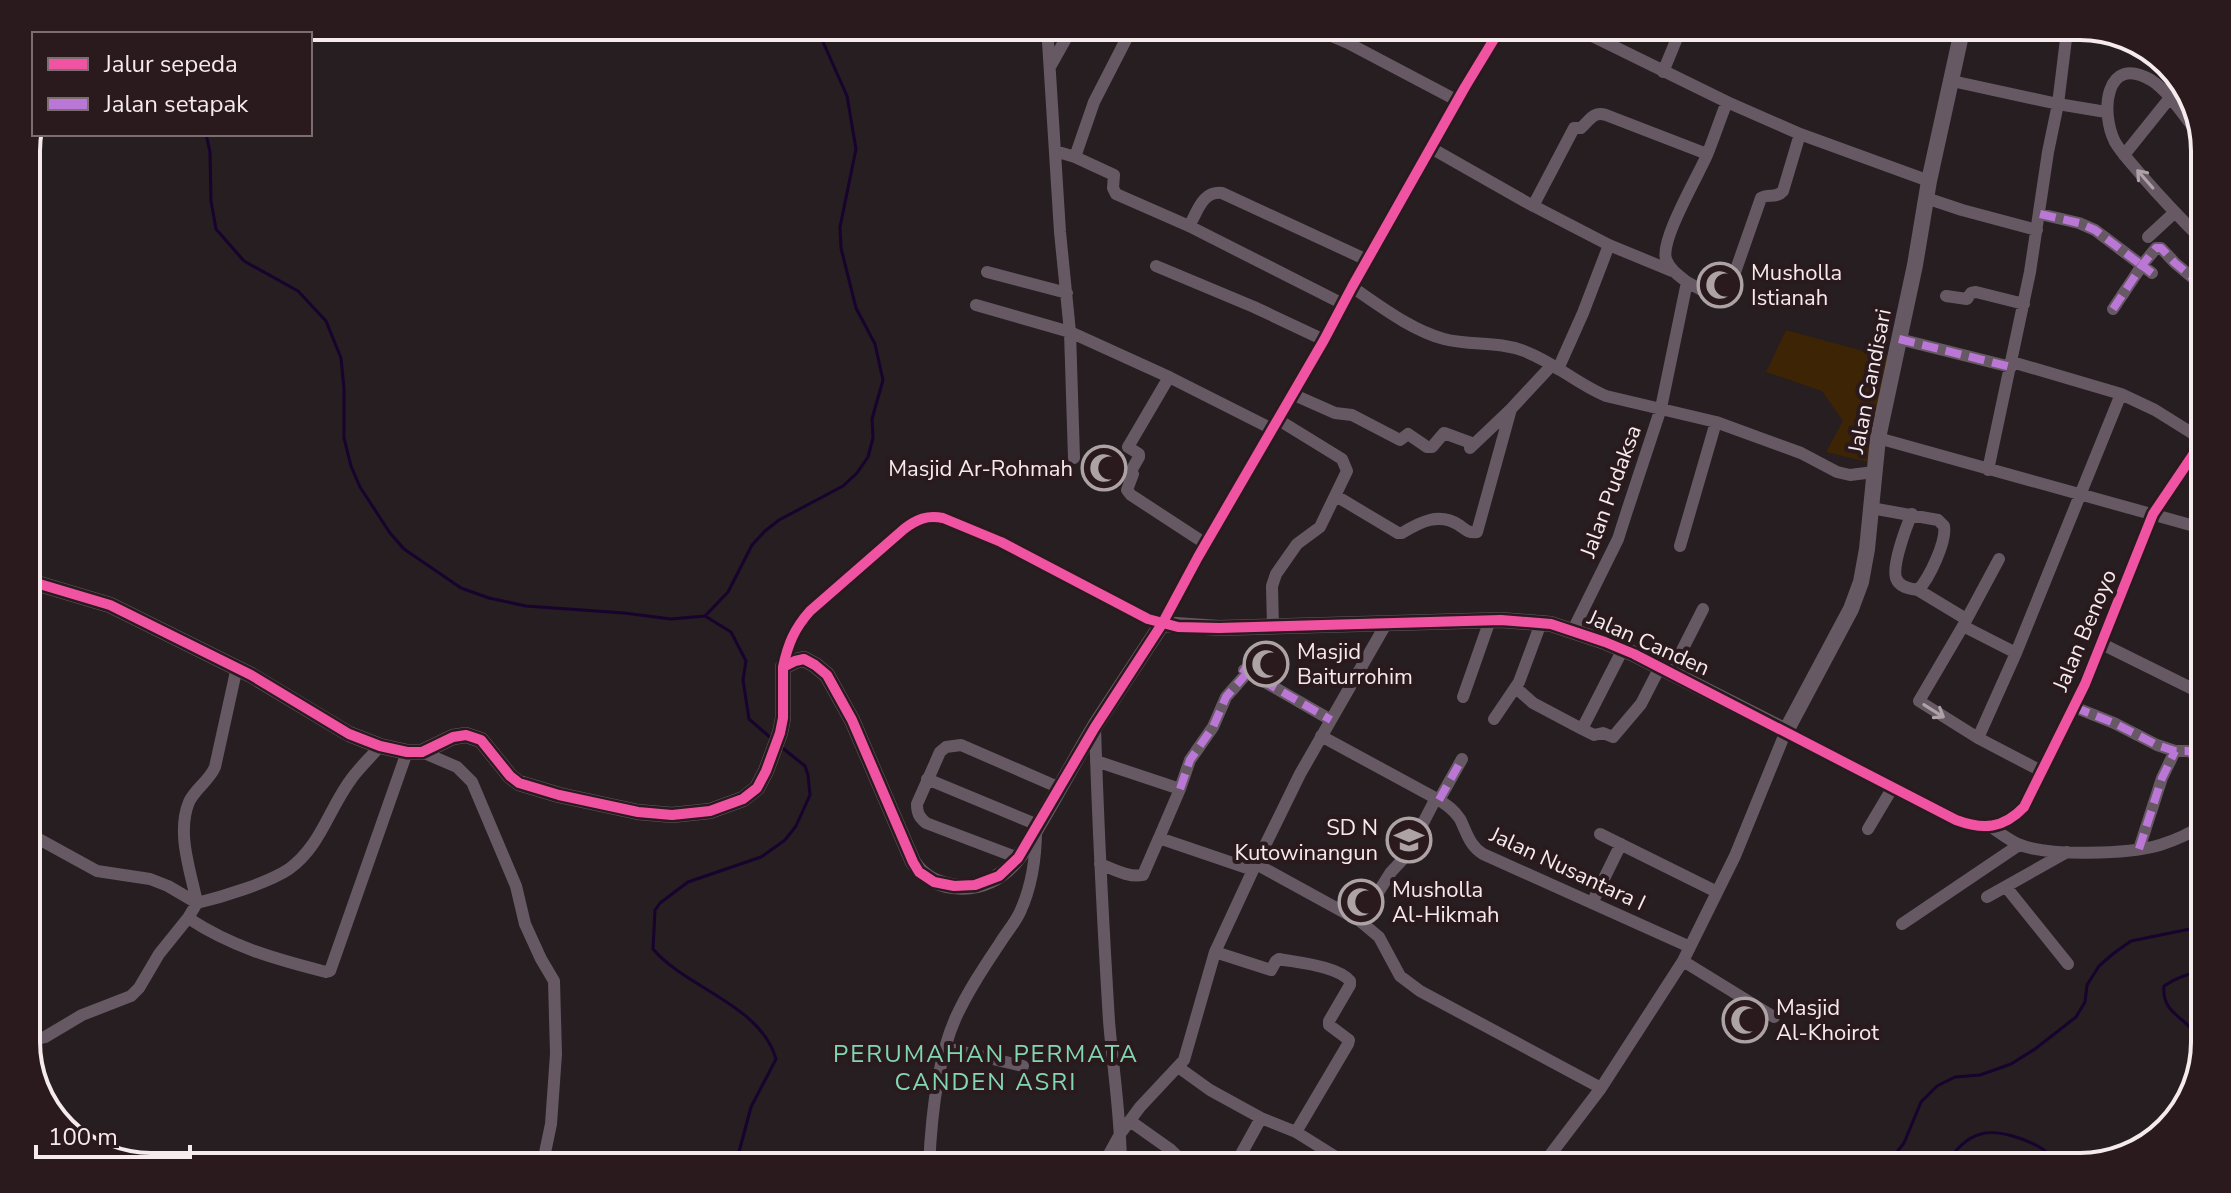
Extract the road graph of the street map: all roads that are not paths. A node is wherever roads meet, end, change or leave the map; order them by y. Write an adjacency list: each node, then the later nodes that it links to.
1 (1048, 40): 10 (street)
2 (1065, 40): 10 (street)
3 (1126, 40): 24 (street)
4 (1341, 40): 14 (street)
5 (1494, 40): 14 (street)
6 (1600, 40): 11 (street)
7 (1676, 40): 11 (street)
8 (1961, 40): 12 (street, Jalan Candisari)
9 (2066, 40): 16 (street)
10 (1050, 66): 21 (street)
11 (1663, 72): 15 (street)
12 (1952, 81): 16 (street); 25 (street, Jalan Candisari)
13 (2169, 99): 17 (street); 18 (street); 23 (street)
14 (1458, 101): 20 (street)
15 (1727, 102): 19 (street); 22 (street)
16 (2058, 104): 17 (street); 28 (street)
17 (2106, 112): 23 (street)
18 (2186, 120)
19 (1800, 134): 25 (street); 40 (street)
20 (1431, 148): 26 (street); 34 (street)
21 (1055, 151): 24 (street); 42 (street)
22 (1707, 154): 26 (street); 38 (street)
23 (2124, 155): 27 (street, one-way to 23)
24 (1075, 157): 29 (street)
25 (1927, 190): 31 (street); 49 (street, Jalan Candisari)
26 (1533, 206): 33 (street)
27 (2174, 213): 30 (street); 32 (street)
28 (2040, 214): 31 (street); 36 (street)
29 (1189, 226): 34 (street); 44 (street)
30 (2191, 229)
31 (2037, 230): 45 (street)
32 (2148, 237)
33 (1609, 245): 38 (street); 52 (street)
34 (1367, 260): 41 (street)
35 (1156, 266): 50 (street)
36 (2148, 268): 39 (street); 47 (street)
37 (987, 272): 42 (street)
38 (1675, 272): 40 (street)
39 (2191, 276)
40 (1687, 282): 56 (street, Jalan Pudaksa)
41 (1352, 287): 44 (street); 52 (street)
42 (1067, 293): 48 (street)
43 (1946, 296): 45 (street)
44 (1343, 304): 50 (street)
45 (2024, 304): 51 (street)
46 (976, 305): 48 (street)
47 (2113, 309)
48 (1070, 332): 53 (street); 62 (street)
49 (1899, 339): 51 (street); 61 (street, Jalan Candisari)
50 (1324, 340): 54 (street)
51 (2011, 365): 55 (street); 64 (street)
52 (1555, 367): 56 (street); 57 (street)
53 (1169, 377): 59 (street); 72 (street)
54 (1292, 394): 57 (street); 59 (street)
55 (2121, 394): 60 (street); 66 (street)
56 (1661, 408): 58 (street); 84 (street, Jalan Pudaksa)
57 (1511, 409): 67 (street)
58 (1716, 422): 65 (street); 73 (street)
59 (1274, 424): 67 (street); 72 (street)
60 (2191, 433)
61 (1878, 438): 64 (street); 65 (street, Jalan Candisari)
62 (1074, 458)
63 (2191, 459): 70 (street, Jalan Benoyo)
64 (1988, 470): 66 (street)
65 (1874, 472): 68 (street, Jalan Candisari)
66 (2081, 495): 70 (street); 87 (street)
67 (1336, 496): 83 (street)
68 (1871, 508): 69 (street); 99 (street, Jalan Candisari)
69 (1912, 514): 76 (street); 76 (street)
70 (2153, 514): 71 (street); 85 (street, Jalan Benoyo)
71 (2191, 525)
72 (1206, 544): 81 (street)
73 (1680, 546)
74 (1999, 559): 79 (street)
75 (40, 584): 88 (street)
76 (1918, 590): 79 (street)
77 (1703, 609): 90 (street)
78 (1490, 620): 80 (street, Jalan Canden); 82 (street, Jalan Canden); 93 (street)
79 (1964, 622): 87 (street); 101 (street, one-way to 101)
80 (1541, 623): 84 (street, Jalan Canden); 91 (street)
81 (1162, 624): 83 (street, Jalan Canden); 89 (street); 97 (street)
82 (1386, 624): 83 (street, Jalan Canden); 96 (street)
83 (1273, 627)
84 (1573, 630): 86 (street, Jalan Canden)
85 (2102, 644): 92 (street); 94 (street, Jalan Benoyo)
86 (1623, 649): 90 (street, Jalan Canden); 98 (street)
87 (2016, 653): 101 (street)
88 (237, 667): 102 (street); 132 (street)
89 (783, 667): 104 (street); 125 (street)
90 (1665, 669): 98 (street); 99 (street, Jalan Canden)
91 (1516, 688): 95 (street); 98 (street)
92 (2191, 688)
93 (1463, 697)
94 (2074, 707): 103 (street); 108 (street, Jalan Benoyo)
95 (1494, 719)
96 (1331, 720): 100 (street); 112 (street)
97 (1095, 727): 107 (street); 111 (street)
98 (1582, 729)
99 (1786, 731): 110 (street, Jalan Canden); 130 (street)
100 (1321, 736): 113 (street, Jalan Nusantara I); 128 (street)
101 (1978, 738): 108 (street)
102 (380, 746): 104 (street); 132 (street)
103 (2175, 751): 105 (street); 123 (street)
104 (415, 752): 134 (street); 151 (street)
105 (2191, 752)
106 (1462, 759): 113 (street)
107 (1096, 761): 112 (street); 127 (street)
108 (2041, 771): 115 (street, Jalan Benoyo)
109 (927, 779): 111 (street); 114 (street); 125 (street)
110 (1893, 787): 115 (street, Jalan Canden); 116 (street)
111 (1060, 788): 114 (street)
112 (1180, 789): 119 (street)
113 (1438, 799): 133 (street, Jalan Nusantara I); 135 (street)
114 (1037, 827): 125 (street); 143 (street)
115 (1991, 827): 122 (street, Jalan Canden)
116 (1868, 829)
117 (2191, 832): 123 (street)
118 (1600, 834): 121 (street)
119 (1159, 838): 127 (street); 128 (street)
120 (40, 840): 132 (street)
121 (1621, 844): 130 (street); 133 (street)
122 (2019, 845): 124 (street); 126 (street)
123 (2139, 849): 124 (street)
124 (2067, 852): 129 (street)
125 (1018, 858)
126 (1997, 861): 129 (street); 136 (street)
127 (1100, 864): 150 (street)
128 (1255, 867): 135 (street); 138 (street)
129 (2009, 885): 131 (street); 140 (street)
130 (1717, 892): 137 (street)
131 (1987, 897)
132 (197, 903): 134 (street)
133 (1592, 903): 137 (street, Jalan Nusantara I)
134 (188, 918): 142 (street)
135 (1360, 921): 146 (street)
136 (1902, 924)
137 (1690, 947): 139 (street)
138 (1215, 952): 145 (street); 149 (street)
139 (1683, 961): 141 (street); 146 (street)
140 (2068, 964)
141 (1774, 1017)
142 (40, 1038)
143 (946, 1048): 144 (street); 152 (street)
144 (1023, 1066)
145 (1178, 1067): 147 (street); 148 (street)
146 (1601, 1088): 158 (street)
147 (1261, 1118): 149 (street); 156 (street)
148 (1130, 1121): 150 (street); 155 (street)
149 (1296, 1132): 157 (street)
150 (1120, 1134): 153 (street); 154 (street)
151 (545, 1153)
152 (930, 1153)
153 (1110, 1153)
154 (1121, 1153)
155 (1174, 1153)
156 (1242, 1153)
157 (1330, 1153)
158 (1552, 1153)

